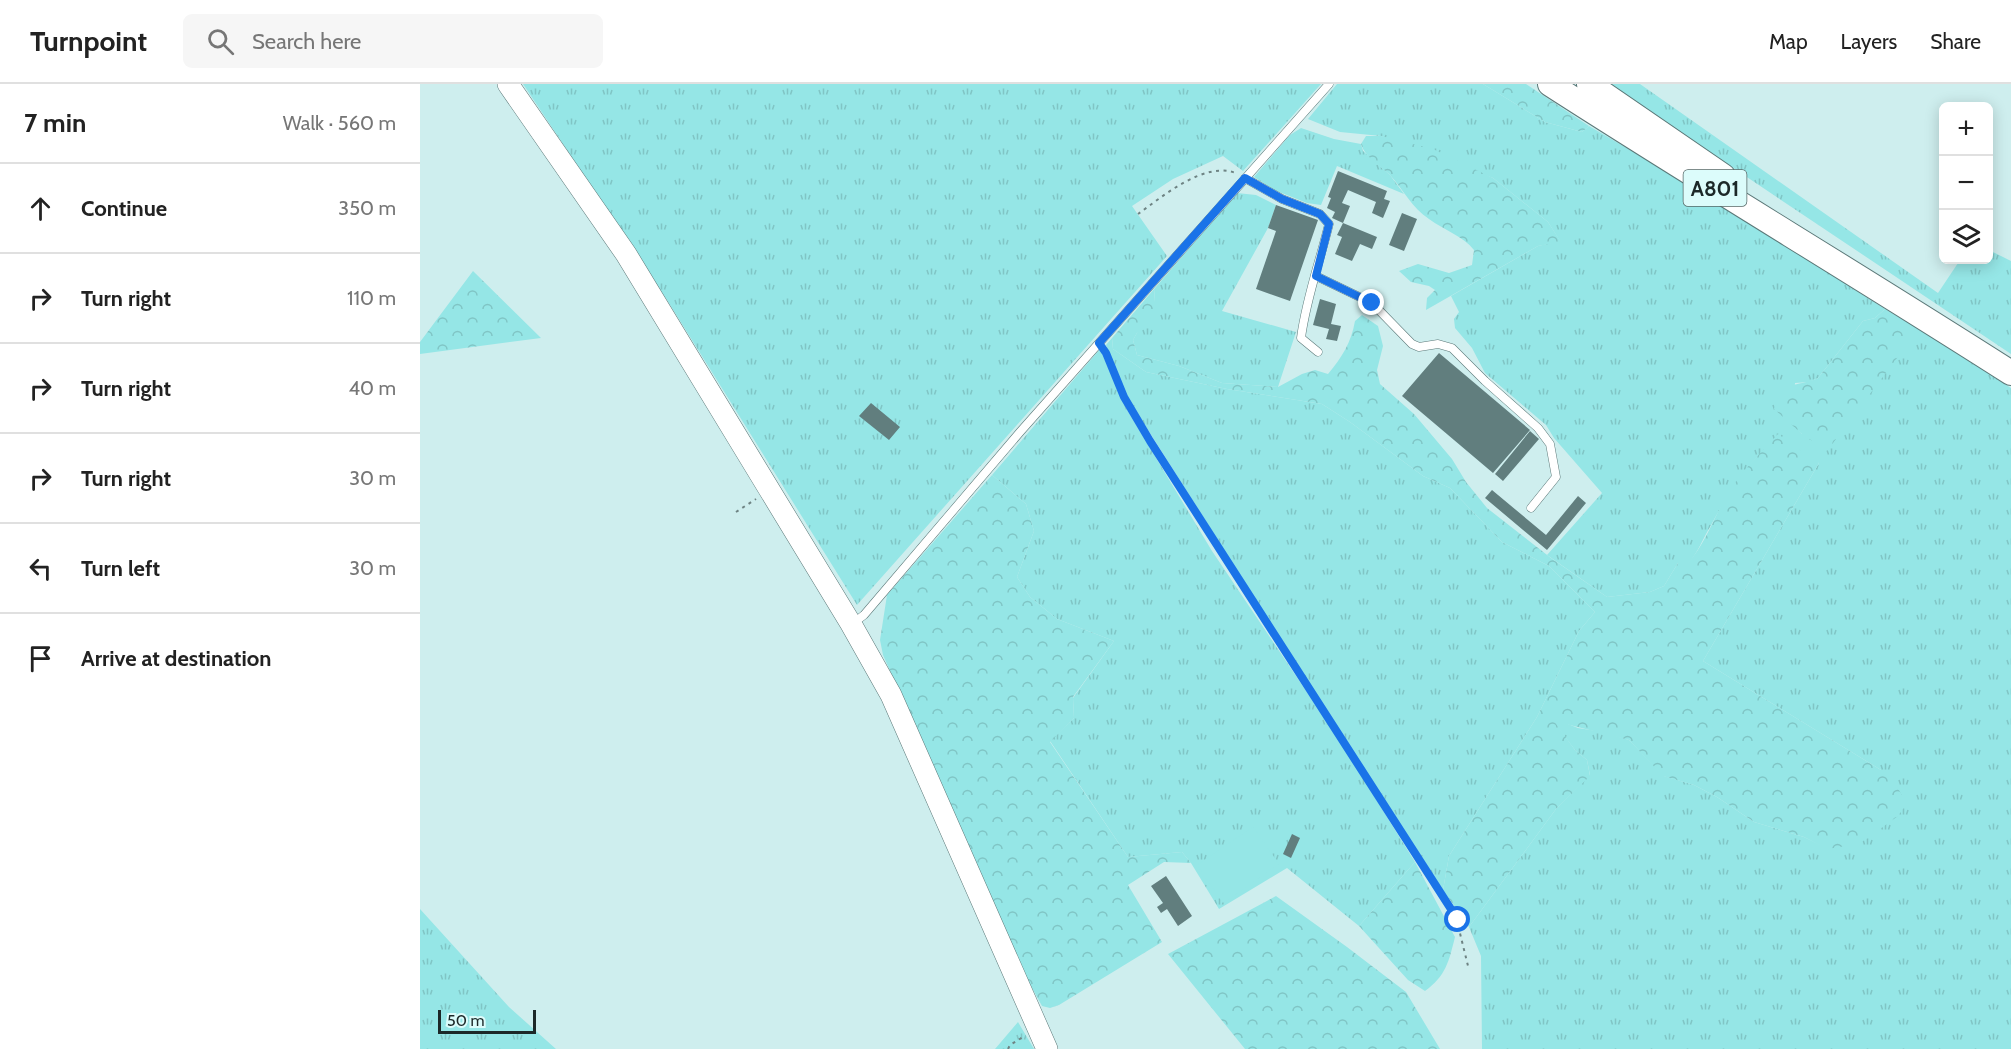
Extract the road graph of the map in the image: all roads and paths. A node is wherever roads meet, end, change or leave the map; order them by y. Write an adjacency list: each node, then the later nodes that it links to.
1 (508, 84): 12 (main road)
2 (1329, 84): 5 (lane)
3 (1550, 84): 8 (main road, A801)
4 (1590, 84): 8 (main road, A801)
5 (1245, 178): 6 (path); 7 (lane); 9 (lane)
6 (1138, 214)
7 (1316, 276): 10 (lane); 13 (lane)
8 (1881, 290): 11 (main road, A801)
9 (1099, 343): 15 (lane); 16 (path)
10 (1318, 352)
11 (2011, 373)
12 (771, 493): 14 (path); 15 (main road)
13 (1531, 508)
14 (736, 512)
15 (851, 624): 17 (main road)
16 (1469, 970)
17 (1037, 1026): 18 (path); 19 (main road)
18 (1008, 1049)
19 (1047, 1049)

